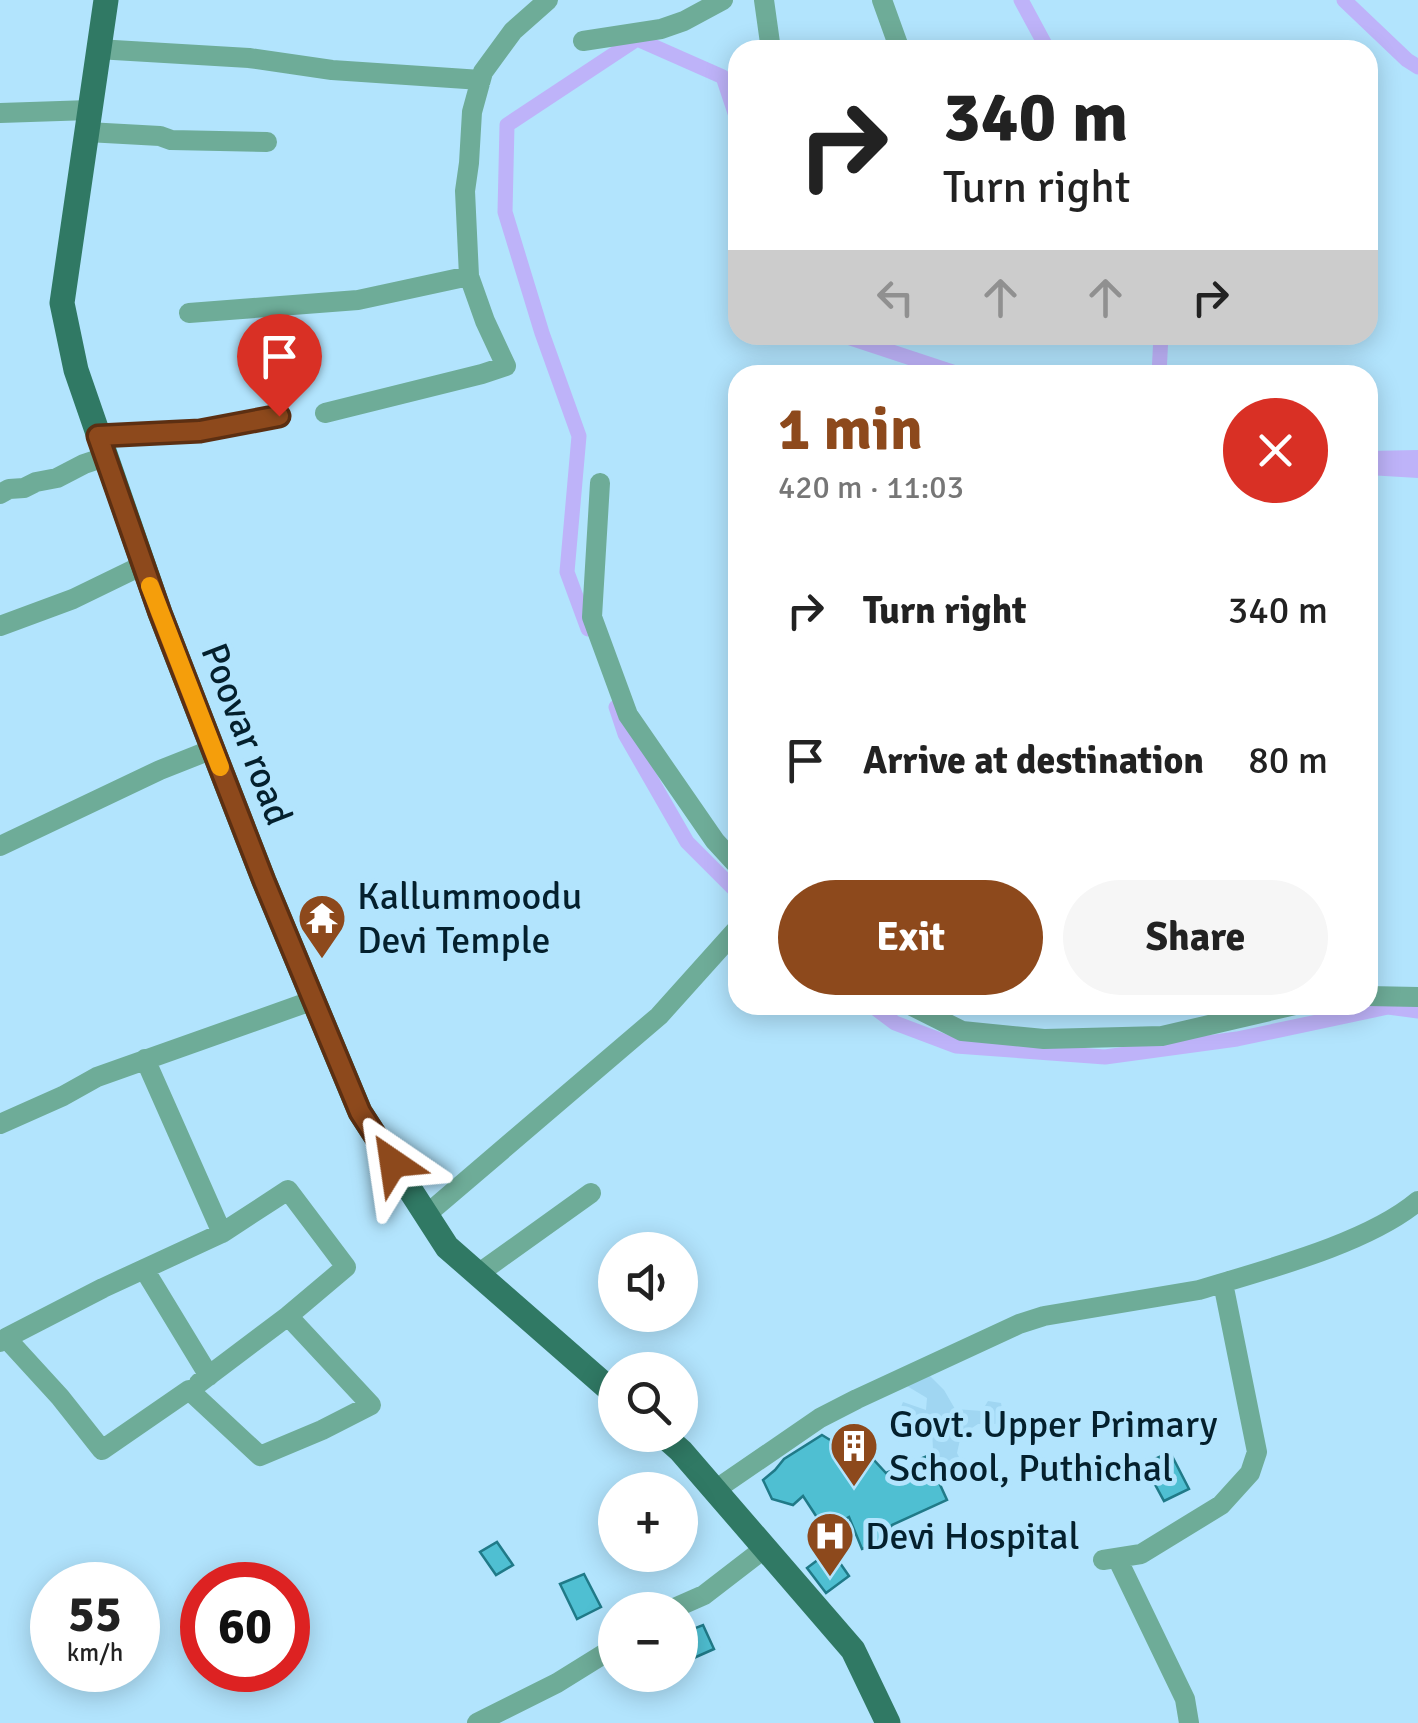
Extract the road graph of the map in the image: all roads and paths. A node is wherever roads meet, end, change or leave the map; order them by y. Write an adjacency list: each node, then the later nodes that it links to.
1 (106, 0): 9 (main road, Poovar road)
2 (548, 0): 10 (street)
3 (723, 0): 8 (street)
4 (764, 0): 6 (street)
5 (882, 0): 7 (street)
6 (770, 40)
7 (896, 40)
8 (583, 41)
9 (98, 49): 10 (street); 12 (main road, Poovar road)
10 (481, 80): 14 (street)
11 (0, 114): 12 (street)
12 (89, 121): 13 (street); 18 (main road, Poovar road)
13 (267, 142)
14 (469, 276): 15 (street); 16 (street)
15 (189, 314)
16 (325, 412)
17 (279, 416): 18 (street)
18 (102, 446): 20 (street); 21 (main road, Poovar road)
19 (600, 483): 25 (street)
20 (0, 494)
21 (143, 565): 22 (street); 23 (main road, Poovar road)
22 (0, 626)
23 (213, 748): 24 (street); 29 (main road, Poovar road)
24 (0, 846)
25 (728, 855)
26 (728, 939): 36 (street)
27 (1378, 996): 28 (street)
28 (1418, 997)
29 (314, 1000): 32 (street); 36 (main road, Poovar road)
30 (931, 1015): 31 (street)
31 (1252, 1015)
32 (145, 1060): 33 (street); 37 (street)
33 (0, 1124)
34 (591, 1192): 39 (street)
35 (1418, 1202): 40 (street)
36 (426, 1215): 39 (main road, Poovar road)
37 (222, 1233): 38 (street); 41 (street)
38 (144, 1270): 42 (street); 43 (street)
39 (478, 1274): 44 (main road, Poovar road)
40 (1224, 1283): 47 (street); 53 (street)
41 (288, 1316): 43 (street); 45 (street)
42 (3, 1340): 45 (street)
43 (209, 1376): 45 (street)
44 (598, 1379)
45 (189, 1390)
46 (682, 1452): 47 (main road)
47 (715, 1490): 48 (main road)
48 (765, 1548): 49 (street); 52 (main road)
49 (698, 1598)
50 (598, 1658): 51 (street)
51 (478, 1723)
52 (888, 1723)
53 (1189, 1723)

